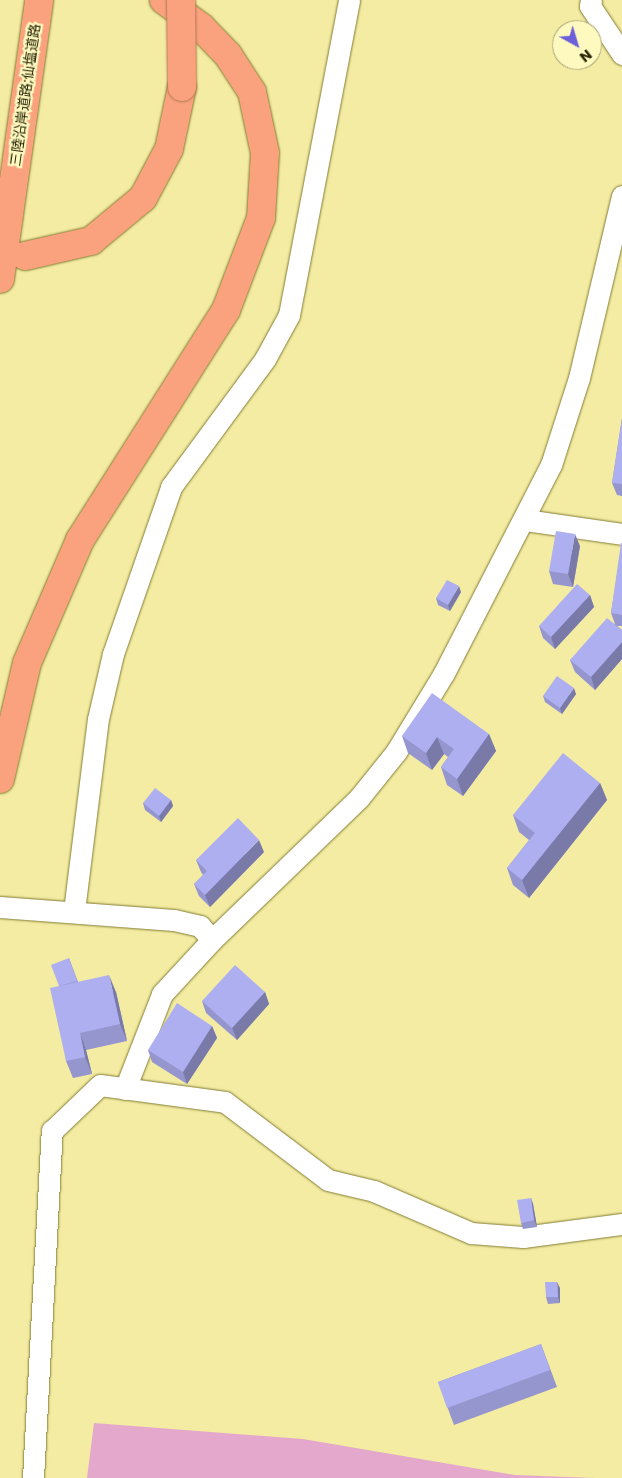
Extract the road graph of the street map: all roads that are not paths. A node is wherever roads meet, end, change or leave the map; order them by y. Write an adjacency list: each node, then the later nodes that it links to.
1 (39, 0): 9 (highway, 三陸沿岸道路;仙塩道路)
2 (164, 0): 12 (highway)
3 (181, 0): 8 (highway, bridge)
4 (349, 0): 14 (street)
5 (591, 0): 6 (street)
6 (622, 54)
7 (622, 196): 10 (street)
8 (25, 256)
9 (0, 279)
10 (525, 520): 11 (street); 15 (street)
11 (622, 534)
12 (0, 780)
13 (0, 907): 14 (street)
14 (65, 910): 15 (street)
15 (212, 940): 16 (street)
16 (124, 1090): 17 (street); 18 (street)
17 (622, 1224)
18 (33, 1478)

